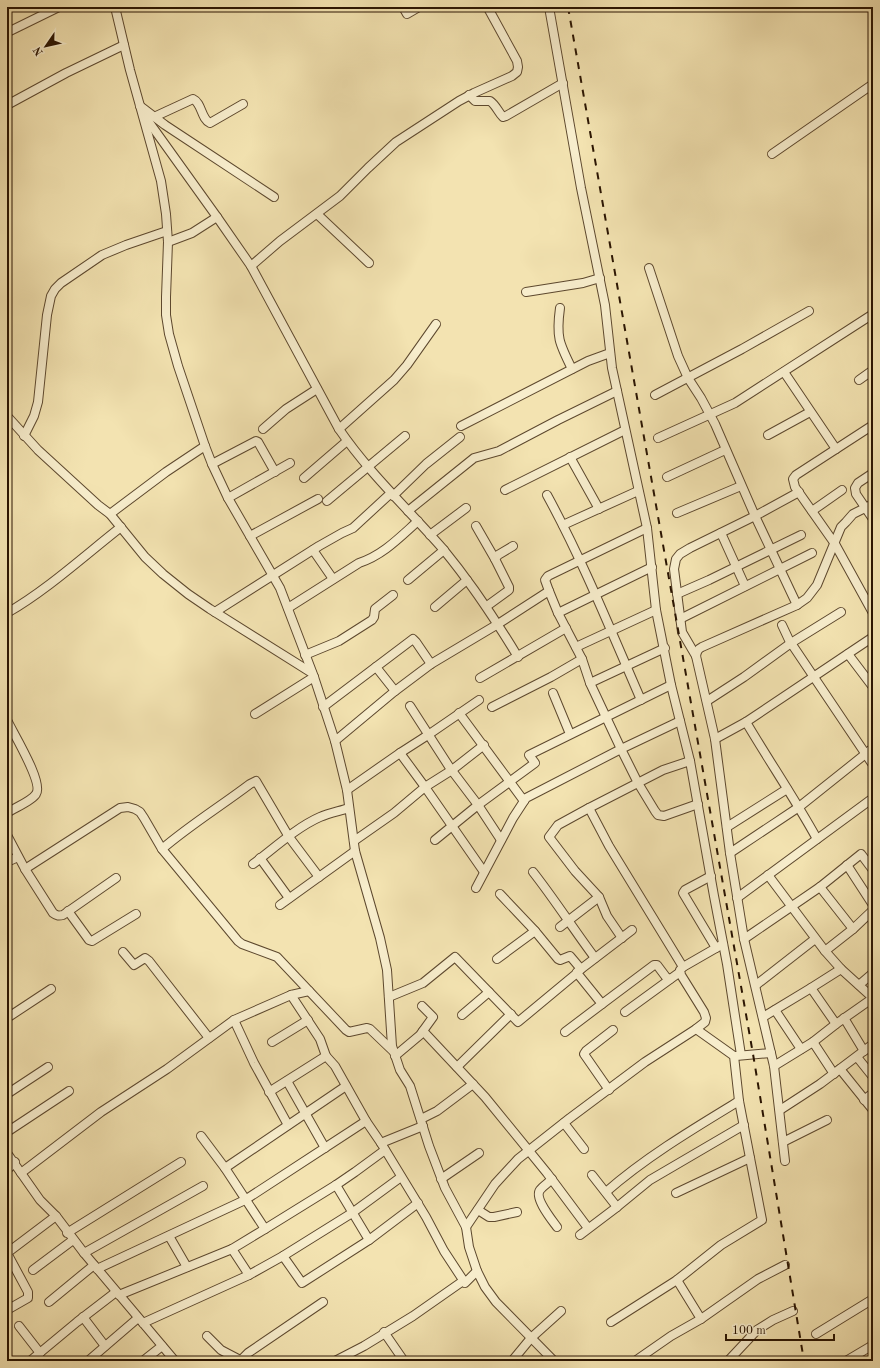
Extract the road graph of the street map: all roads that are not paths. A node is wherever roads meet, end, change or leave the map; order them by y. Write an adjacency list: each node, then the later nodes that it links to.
1 (59, 7): 7 (street)
2 (115, 7): 9 (street)
3 (403, 7): 4 (street)
4 (419, 7)
5 (549, 7): 10 (street)
6 (488, 8): 12 (street)
7 (43, 11): 8 (street)
8 (8, 32)
9 (124, 44): 14 (street); 15 (street)
10 (563, 83): 12 (street); 27 (street)
11 (873, 84): 18 (street)
12 (469, 95): 20 (street)
13 (243, 104): 17 (street)
14 (7, 105)
15 (140, 106): 16 (street); 17 (street)
16 (143, 114): 21 (street); 22 (street)
17 (154, 117): 19 (street)
18 (772, 154)
19 (274, 197)
20 (317, 214): 24 (street); 25 (street)
21 (218, 217): 23 (street); 25 (street)
22 (167, 231): 23 (street); 51 (street)
23 (168, 242): 56 (street)
24 (369, 263)
25 (251, 266): 39 (street)
26 (649, 268): 37 (street)
27 (600, 278): 28 (street); 33 (street)
28 (526, 292)
29 (560, 308): 34 (street)
30 (809, 311): 37 (street)
31 (873, 314): 36 (street)
32 (436, 324): 48 (street)
33 (610, 353): 34 (street); 40 (street)
34 (572, 369): 46 (street)
35 (873, 370): 38 (street)
36 (784, 372): 42 (street); 43 (street)
37 (688, 378): 41 (street); 43 (street)
38 (859, 380)
39 (317, 390): 47 (street); 48 (street)
40 (617, 391): 49 (street); 81 (street)
41 (655, 395)
42 (810, 412): 50 (street); 57 (street)
43 (710, 415): 54 (street); 58 (street)
44 (7, 416): 51 (street)
45 (873, 425): 57 (street)
46 (461, 426)
47 (263, 429)
48 (339, 430): 55 (street)
49 (625, 430): 59 (street); 70 (street)
50 (768, 435)
51 (24, 436): 84 (street)
52 (405, 436): 62 (street)
53 (460, 437): 72 (street)
54 (658, 438)
55 (347, 441): 62 (street); 66 (street)
56 (205, 446): 61 (street); 84 (street)
57 (836, 449): 71 (street)
58 (725, 450): 65 (street); 67 (street)
59 (570, 457): 68 (street); 80 (street)
60 (290, 463): 63 (street)
61 (212, 464): 63 (street); 74 (street)
62 (368, 467): 72 (street); 76 (street)
63 (275, 472): 74 (street)
64 (873, 473): 78 (street)
65 (667, 477)
66 (304, 478)
67 (741, 486): 83 (street); 85 (street)
68 (506, 490)
69 (842, 490): 82 (street)
70 (638, 491): 80 (street); 91 (street)
71 (799, 492): 82 (street); 85 (street)
72 (392, 494): 81 (street); 99 (street)
73 (547, 495): 88 (street)
74 (228, 498): 95 (street)
75 (318, 499): 95 (street)
76 (327, 501)
77 (873, 504): 78 (street)
78 (864, 507): 86 (street); 96 (street)
79 (466, 508): 93 (street)
80 (599, 509): 88 (street)
81 (408, 511): 87 (street)
82 (812, 511): 96 (street)
83 (677, 513)
84 (110, 514): 90 (street)
85 (755, 516): 92 (street); 98 (street)
86 (873, 520)
87 (418, 521): 93 (street); 108 (street)
88 (563, 525): 103 (street)
89 (476, 526): 102 (street)
90 (121, 527): 122 (street); 124 (street)
91 (647, 528): 103 (street); 105 (street)
92 (720, 533): 104 (street); 113 (street)
93 (430, 535): 100 (street)
94 (801, 535): 98 (street)
95 (250, 536): 107 (street)
96 (835, 544): 116 (street); 117 (street)
97 (513, 546): 102 (street)
98 (771, 549): 104 (street); 106 (street)
99 (313, 550): 107 (street); 108 (street)
100 (444, 550): 109 (street); 110 (street)
101 (812, 553): 106 (street)
102 (495, 559): 118 (street)
103 (580, 560): 112 (street); 115 (street)
104 (736, 566): 111 (street); 113 (street)
105 (652, 567): 115 (street); 121 (street)
106 (780, 568): 111 (street); 117 (street)
107 (274, 575): 120 (street); 122 (street)
108 (333, 579): 120 (street)
109 (408, 580)
110 (467, 580): 118 (street); 119 (street)
111 (745, 586): 127 (street)
112 (549, 591): 125 (street); 128 (street)
113 (677, 594): 127 (street)
114 (393, 595): 137 (street)
115 (595, 595): 125 (street); 131 (street)
116 (870, 603): 126 (street)
117 (797, 605): 138 (street)
118 (487, 606): 128 (street)
119 (436, 607)
120 (288, 608): 137 (street)
121 (656, 610): 131 (street); 135 (street)
122 (215, 612): 144 (street)
123 (841, 612): 133 (street)
124 (7, 613)
125 (558, 613): 130 (street)
126 (873, 613)
127 (680, 619): 138 (street)
128 (498, 624): 139 (street); 141 (street)
129 (782, 625): 133 (street)
130 (566, 628): 134 (street); 139 (street)
131 (611, 631): 134 (street); 142 (street)
132 (873, 638): 136 (street)
133 (791, 643): 145 (street); 154 (street)
134 (576, 647): 140 (street)
135 (665, 648): 142 (street); 148 (street)
136 (848, 654): 145 (street); 149 (street)
137 (305, 655): 144 (street)
138 (696, 656): 154 (street)
139 (518, 657): 146 (street)
140 (582, 659): 147 (street); 157 (street)
141 (431, 664): 143 (street); 150 (street)
142 (626, 666): 147 (street); 153 (street)
143 (376, 667): 150 (street); 155 (street)
144 (313, 675): 155 (street); 159 (street)
145 (813, 676): 163 (street); 172 (street)
146 (480, 678)
147 (590, 683): 160 (street)
148 (671, 685): 153 (street); 162 (street)
149 (873, 687)
150 (395, 691): 167 (street)
151 (553, 693): 164 (street)
152 (479, 700): 158 (street)
153 (641, 700): 160 (street)
154 (707, 701): 166 (street)
155 (323, 706): 167 (street)
156 (410, 706): 165 (street)
157 (492, 707)
158 (459, 713): 165 (street); 168 (street)
159 (255, 714)
160 (606, 717): 164 (street); 170 (street)
161 (7, 720): 188 (street)
162 (680, 721): 170 (street); 173 (street)
163 (746, 722): 166 (street); 179 (street)
164 (570, 734): 176 (street)
165 (428, 735): 171 (street); 175 (street)
166 (715, 739): 190 (street)
167 (335, 741): 180 (street)
168 (484, 745): 175 (street); 176 (street)
169 (873, 748): 172 (street)
170 (621, 749): 177 (street); 182 (street)
171 (400, 753): 178 (street); 180 (street)
172 (866, 754): 174 (street); 185 (street)
173 (690, 761): 177 (street); 183 (street)
174 (873, 764)
175 (452, 770): 178 (street); 184 (street)
176 (510, 781): 182 (street); 184 (street)
177 (638, 783): 183 (street); 187 (street)
178 (425, 787): 189 (street); 194 (street)
179 (787, 789): 185 (street); 190 (street)
180 (347, 790): 186 (street)
181 (873, 798): 193 (street)
182 (524, 801): 196 (street)
183 (698, 804): 209 (street)
184 (478, 805): 189 (street); 196 (street)
185 (799, 807): 193 (street); 199 (street)
186 (349, 808): 192 (street); 194 (street)
187 (589, 808): 216 (street); 238 (street)
188 (7, 813)
189 (451, 826): 195 (street); 207 (street)
190 (727, 827): 199 (street)
191 (7, 835): 200 (street)
192 (289, 837): 197 (street); 201 (street); 211 (street)
193 (817, 839): 210 (street)
194 (354, 840): 198 (street)
195 (435, 840)
196 (501, 840): 207 (street)
197 (162, 849): 205 (street); 247 (street)
198 (355, 851): 211 (street); 250 (street)
199 (730, 854): 218 (street)
200 (18, 857): 202 (street); 205 (street)
201 (260, 858): 203 (street); 217 (street)
202 (7, 862)
203 (253, 864)
204 (847, 865): 206 (street); 213 (street); 220 (street)
205 (25, 869): 223 (street)
206 (873, 870)
207 (484, 872): 214 (street)
208 (533, 872): 225 (street)
209 (710, 876): 233 (street); 233 (street)
210 (768, 876): 218 (street); 221 (street)
211 (319, 877): 217 (street)
212 (116, 878): 223 (street)
213 (820, 887): 221 (street); 228 (street)
214 (476, 888)
215 (500, 894): 229 (street)
216 (599, 897): 225 (street); 230 (street)
217 (289, 898): 219 (street)
218 (737, 898): 231 (street)
219 (280, 905)
220 (873, 905)
221 (790, 907): 231 (street); 232 (street)
222 (873, 910): 228 (street)
223 (68, 911): 224 (street)
224 (136, 914)
225 (568, 920): 226 (street); 236 (street)
226 (560, 927)
227 (632, 930): 230 (street)
228 (853, 930): 234 (street)
229 (535, 931): 237 (street); 240 (street)
230 (622, 938): 236 (street)
231 (744, 939): 243 (street)
232 (815, 939): 234 (street); 243 (street)
233 (720, 946): 238 (street); 277 (street)
234 (825, 951): 239 (street)
235 (123, 952): 268 (street)
236 (595, 958): 240 (street)
237 (497, 959)
238 (682, 969): 242 (street); 264 (street)
239 (841, 969): 244 (street); 245 (street)
240 (579, 971): 252 (street); 256 (street)
241 (873, 973): 244 (street)
242 (670, 979): 252 (street); 255 (street)
243 (756, 985): 259 (street)
244 (859, 985): 251 (street)
245 (811, 988): 254 (street); 263 (street)
246 (51, 989): 257 (street)
247 (309, 991): 249 (street); 275 (street)
248 (489, 992): 250 (street); 256 (street); 258 (street)
249 (291, 995): 261 (street); 262 (street)
250 (389, 997): 275 (street)
251 (873, 998): 260 (street)
252 (602, 1004): 267 (street)
253 (422, 1006): 266 (street)
254 (775, 1010): 259 (street); 272 (street)
255 (625, 1012)
256 (511, 1014): 279 (street)
257 (8, 1015)
258 (462, 1016)
259 (763, 1017): 274 (street)
260 (844, 1018): 263 (street); 273 (street)
261 (234, 1020): 268 (street); 289 (street)
262 (308, 1020): 269 (street); 276 (street)
263 (836, 1024): 270 (street)
264 (696, 1029): 277 (street); 287 (street)
265 (613, 1030): 287 (street)
266 (423, 1031): 275 (street); 279 (street)
267 (565, 1032)
268 (209, 1038): 318 (street)
269 (272, 1042)
270 (813, 1042): 272 (street); 282 (street)
271 (873, 1044): 273 (street)
272 (801, 1049): 280 (street)
273 (864, 1051): 278 (street)
274 (771, 1053): 277 (street); 280 (street)
275 (395, 1054): 299 (street)
276 (326, 1056): 284 (street); 286 (street)
277 (738, 1056): 293 (street)
278 (857, 1057): 282 (street); 283 (street)
279 (457, 1066): 285 (street)
280 (774, 1066): 294 (street)
281 (48, 1067): 291 (street)
282 (837, 1071): 292 (street); 294 (street)
283 (873, 1077)
284 (287, 1081): 289 (street); 296 (street)
285 (473, 1084): 299 (street); 309 (street)
286 (346, 1086): 296 (street); 298 (street)
287 (609, 1090): 300 (street)
288 (69, 1091): 303 (street)
289 (270, 1092): 301 (street)
290 (873, 1093): 292 (street)
291 (7, 1094)
292 (864, 1100): 295 (street)
293 (739, 1101): 302 (street); 325 (street)
294 (780, 1110): 305 (street)
295 (873, 1110)
296 (306, 1113): 301 (street); 307 (street)
297 (827, 1120): 305 (street)
298 (366, 1121): 306 (street); 307 (street)
299 (422, 1122): 306 (street); 321 (street)
300 (564, 1123): 308 (street); 309 (street)
301 (288, 1125): 316 (street)
302 (744, 1125): 312 (street); 329 (street)
303 (7, 1132)
304 (201, 1136): 316 (street)
305 (783, 1142): 313 (street)
306 (383, 1146): 320 (street); 323 (street)
307 (325, 1148): 327 (street)
308 (584, 1149)
309 (529, 1150): 322 (street); 330 (street)
310 (7, 1152): 314 (street)
311 (479, 1153): 321 (street)
312 (750, 1158): 326 (street); 353 (street)
313 (785, 1161)
314 (15, 1162): 317 (street); 318 (street)
315 (181, 1162): 338 (street)
316 (225, 1168): 327 (street)
317 (7, 1170)
318 (21, 1172): 333 (street)
319 (592, 1175): 325 (street)
320 (401, 1177): 328 (street); 332 (street)
321 (441, 1179): 335 (street)
322 (552, 1179): 334 (street); 336 (street)
323 (336, 1185): 332 (street); 337 (street)
324 (203, 1186): 345 (street)
325 (606, 1192): 329 (street)
326 (676, 1193)
327 (245, 1200): 337 (street); 340 (street)
328 (418, 1204): 342 (street); 354 (street)
329 (617, 1207): 336 (street)
330 (478, 1210): 331 (street); 335 (street)
331 (516, 1212)
332 (352, 1213): 342 (street); 346 (street)
333 (56, 1216): 338 (street); 344 (street)
334 (557, 1226)
335 (466, 1227): 351 (street)
336 (588, 1228): 339 (street)
337 (266, 1230): 343 (street)
338 (68, 1232): 341 (street)
339 (580, 1235)
340 (169, 1236): 348 (street); 349 (street)
341 (73, 1240): 345 (street); 350 (street)
342 (369, 1240): 346 (street)
343 (232, 1248): 349 (street); 352 (street)
344 (7, 1253): 359 (street)
345 (84, 1254): 348 (street)
346 (283, 1256): 352 (street)
347 (785, 1265): 363 (street)
348 (96, 1267): 355 (street); 357 (street)
349 (187, 1267): 355 (street)
350 (33, 1270)
351 (477, 1271): 354 (street); 370 (street)
352 (249, 1275): 364 (street)
353 (677, 1280): 363 (street); 365 (street)
354 (463, 1281): 367 (street)
355 (117, 1293): 362 (street); 364 (street)
356 (873, 1299): 368 (street)
357 (49, 1302)
358 (323, 1302): 379 (street)
359 (7, 1310)
360 (561, 1311): 370 (street)
361 (793, 1311): 385 (street)
362 (83, 1316): 372 (street); 374 (street)
363 (701, 1319): 384 (street)
364 (140, 1320): 372 (street); 373 (street)
365 (611, 1322)
366 (19, 1326): 374 (street)
367 (384, 1332): 380 (street); 381 (street)
368 (816, 1334)
369 (208, 1336): 379 (street)
370 (531, 1338): 382 (street); 383 (street)
371 (873, 1345): 386 (street)
372 (105, 1346): 376 (street)
373 (162, 1346): 377 (street); 378 (street)
374 (40, 1353): 375 (street)
375 (31, 1361)
376 (88, 1361)
377 (143, 1361)
378 (175, 1361)
379 (242, 1361)
380 (335, 1361)
381 (404, 1361)
382 (512, 1361)
383 (554, 1361)
384 (635, 1361)
385 (728, 1361)
386 (846, 1361)

